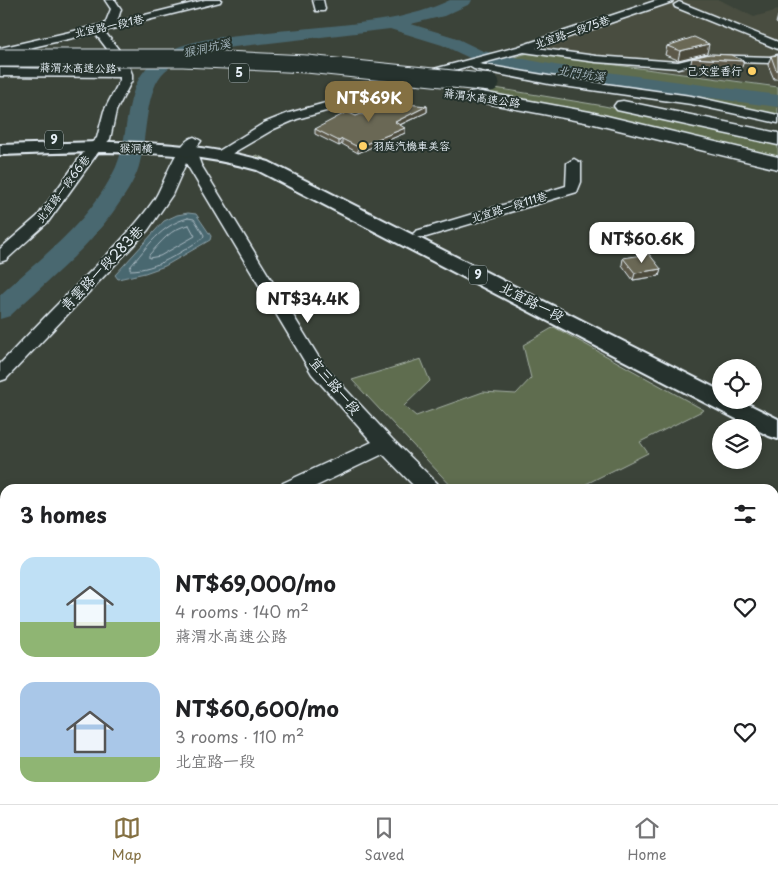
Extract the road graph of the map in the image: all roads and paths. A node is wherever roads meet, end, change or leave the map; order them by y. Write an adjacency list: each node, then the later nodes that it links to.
1 (110, 0): 5 (lane)
2 (216, 0): 5 (street, 北宜路一段1巷)
3 (668, 0): 8 (street, 北宜路一段75巷)
4 (679, 5): 7 (lane)
5 (110, 26): 6 (street, 北宜路一段1巷)
6 (97, 29): 9 (street); 10 (street, 北宜路一段1巷)
7 (778, 46)
8 (522, 50): 11 (street); 12 (street, 北宜路一段75巷)
9 (115, 52): 10 (street); 14 (street)
10 (0, 57): 16 (highway, 蔣渭水高速公路 / 5, bridge); 23 (highway, 蔣渭水高速公路 / 5)
11 (778, 58)
12 (474, 63): 15 (street); 21 (street)
13 (0, 72): 14 (street)
14 (126, 74): 18 (street)
15 (778, 119)
16 (778, 139)
17 (0, 140): 18 (main road, 9)
18 (102, 144): 19 (main road, 猴洞橋 / 9); 20 (main road, 9); 25 (street, 北宜路一段66巷)
19 (181, 144): 21 (main road, 北宜路一段 / 9); 26 (street, 青雲路一段283巷); 31 (street, 宜三路一段)
20 (0, 150)
21 (227, 150): 24 (main road, 北宜路一段 / 9); 30 (main road, 北宜路一段 / 9)
22 (574, 163): 24 (street, 北宜路一段111巷)
23 (778, 163)
24 (421, 234): 27 (main road, 北宜路一段 / 9)
25 (0, 257)
26 (0, 374)
27 (712, 381)
28 (762, 407): 29 (main road)
29 (778, 415)
30 (778, 430)
31 (385, 444): 32 (street); 33 (street, 宜三路一段)
32 (301, 484)
33 (425, 484)

